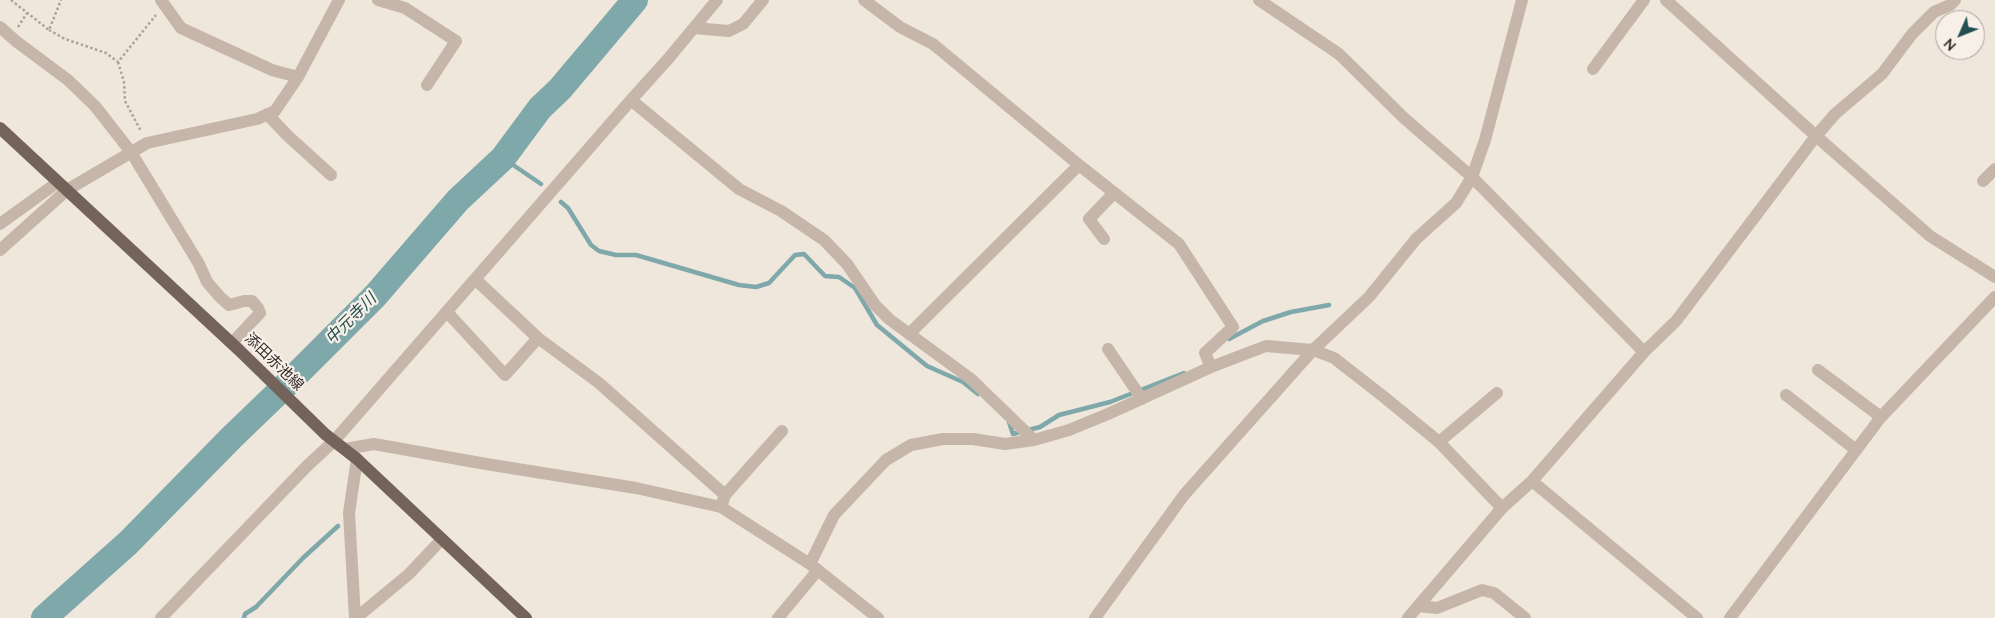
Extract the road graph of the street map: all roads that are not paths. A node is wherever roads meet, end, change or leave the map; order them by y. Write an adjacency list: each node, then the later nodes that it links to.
1 (339, 0): 15 (street)
2 (378, 0): 16 (street)
3 (717, 0): 13 (street)
4 (763, 0): 13 (street)
5 (864, 0): 22 (street)
6 (1259, 0): 25 (street)
7 (1522, 0): 25 (street)
8 (1644, 0): 14 (street)
9 (1666, 0): 20 (street)
10 (1955, 0): 20 (street)
11 (163, 2): 15 (street)
12 (0, 27): 21 (street)
13 (694, 28): 17 (street)
14 (1593, 69)
15 (298, 77): 18 (street)
16 (427, 85)
17 (631, 100): 33 (street); 36 (street)
18 (267, 114): 21 (street); 24 (street)
19 (0, 128): 27 (main road, 添田赤池線)
20 (1816, 136): 32 (street); 41 (street)
21 (131, 152): 27 (street); 38 (street)
22 (1079, 165): 28 (street); 36 (street)
23 (1995, 169): 26 (street)
24 (331, 175)
25 (1472, 177): 40 (street); 41 (street)
26 (1983, 181)
27 (62, 186): 29 (street); 31 (street); 38 (main road, 添田赤池線)
28 (1114, 193): 30 (street); 42 (street)
29 (0, 224)
30 (1104, 239)
31 (0, 250)
32 (1995, 278)
33 (475, 279): 35 (street); 37 (street)
34 (1995, 297): 47 (street)
35 (447, 312): 37 (street); 49 (street)
36 (909, 334): 50 (street)
37 (538, 338): 56 (street)
38 (236, 347): 49 (main road, 添田赤池線)
39 (1108, 349): 46 (street)
40 (1313, 350): 42 (street); 51 (street); 66 (street)
41 (1644, 352): 55 (street)
42 (1211, 367): 46 (street)
43 (1818, 370): 47 (street)
44 (1497, 393): 51 (street)
45 (1786, 395): 53 (street)
46 (1142, 399): 50 (street)
47 (1880, 417): 53 (street)
48 (782, 431): 56 (street)
49 (329, 437): 52 (main road, 添田赤池線); 61 (street)
50 (1034, 440): 59 (street)
51 (1439, 442): 57 (street)
52 (345, 449): 54 (main road, 添田赤池線); 56 (street)
53 (1856, 450): 70 (street)
54 (357, 458): 58 (main road, 添田赤池線); 62 (street)
55 (1532, 481): 57 (street); 69 (street)
56 (723, 501): 59 (street)
57 (1502, 508): 60 (street)
58 (442, 539): 62 (street); 63 (main road, 添田赤池線)
59 (814, 567): 64 (street); 65 (street)
60 (1419, 606): 67 (street); 68 (street)
61 (161, 618)
62 (355, 618)
63 (526, 618)
64 (778, 618)
65 (878, 618)
66 (1095, 618)
67 (1408, 618)
68 (1525, 618)
69 (1697, 618)
70 (1730, 618)

